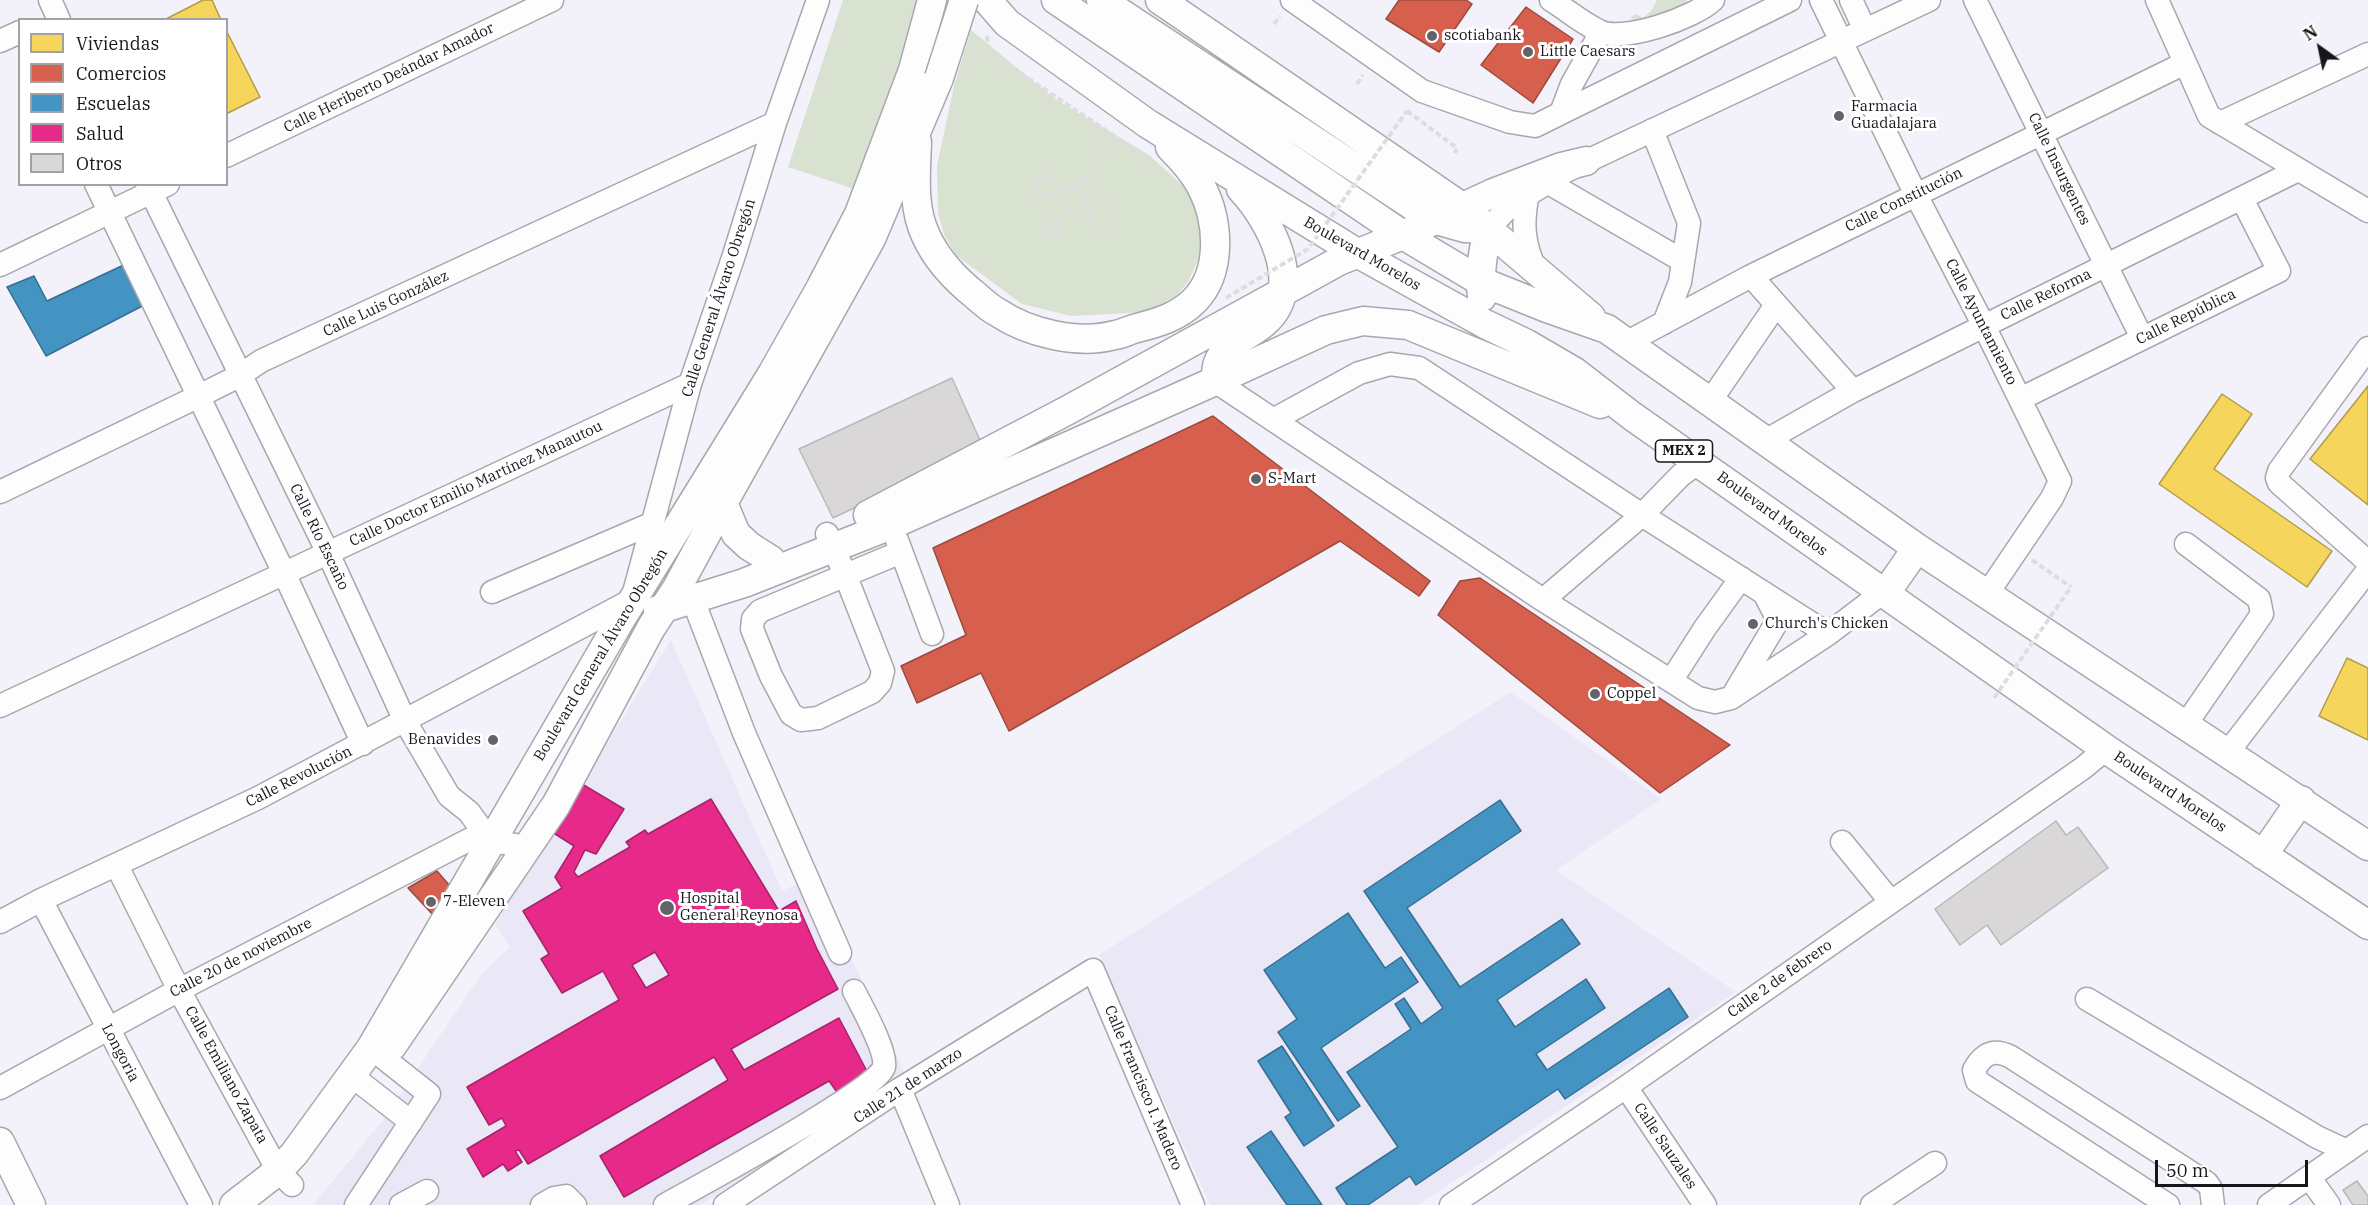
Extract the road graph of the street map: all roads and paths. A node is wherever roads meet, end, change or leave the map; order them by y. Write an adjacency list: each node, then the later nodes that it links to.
1 (552, 0): 36 (street, Calle Heriberto Deándar Amador)
2 (818, 0): 28 (street, Calle General Álvaro Obregón)
3 (932, 0): 26 (main road)
4 (964, 0): 26 (main road, bridge)
5 (987, 0): 30 (main road, Boulevard Morelos / MEX 2)
6 (1056, 0): 58 (main road)
7 (1101, 0): 55 (main road)
8 (1160, 0): 50 (main road)
9 (1292, 0): 27 (street)
10 (1551, 0): 20 (street)
11 (1713, 0): 20 (street)
12 (1790, 0): 27 (street)
13 (1821, 0): 23 (street, Calle Ayuntamiento)
14 (1851, 0): 19 (street)
15 (1929, 0): 19 (street)
16 (1975, 0): 33 (street, Calle Insurgentes)
17 (2157, 0): 25 (street)
18 (986, 29): 37 (path)
19 (1865, 30): 23 (street)
20 (1601, 32): 27 (street)
21 (18, 33): 22 (street)
22 (0, 41)
23 (1840, 42): 32 (street); 47 (street, Calle Ayuntamiento)
24 (2368, 54): 29 (street)
25 (2185, 63): 29 (street); 33 (street, Calle Constitución)
26 (926, 74): 31 (main road, Boulevard General Álvaro Obregón); 109 (main road, Boulevard General Álvaro Obregón)
27 (1561, 113)
28 (775, 123): 75 (street, Calle Luis González); 77 (street, Calle General Álvaro Obregón)
29 (2220, 123): 40 (street)
30 (1148, 124): 31 (main road); 39 (main road, Boulevard Morelos / MEX 2)
31 (917, 125): 88 (main road, Boulevard General Álvaro Obregón)
32 (1652, 130): 38 (street); 60 (street)
33 (2041, 132): 47 (street, Calle Constitución); 62 (street, Calle Insurgentes)
34 (1111, 138): 44 (path)
35 (1456, 151): 67 (path, bridge)
36 (228, 155)
37 (1152, 160)
38 (1586, 161): 43 (street); 50 (main road)
39 (1220, 169): 59 (main road, Boulevard Morelos / MEX 2); 66 (main road)
40 (2298, 170): 48 (street, Calle Reforma); 52 (street)
41 (97, 186): 53 (street)
42 (156, 187): 53 (street); 75 (street, Calle Río Escaño)
43 (1537, 188): 57 (street); 60 (street); 63 (street)
44 (1079, 189): 46 (path); 49 (path)
45 (1056, 191): 45 (path); 46 (path)
46 (1062, 194): 54 (path)
47 (1916, 195): 64 (street, Calle Constitución); 71 (street, Calle Ayuntamiento)
48 (2242, 199): 62 (street, Calle Reforma); 73 (street, Calle República)
49 (1086, 207): 51 (path); 54 (path)
50 (1462, 207): 55 (main road); 57 (main road)
51 (1091, 210): 51 (path)
52 (2368, 211)
53 (110, 212): 61 (street); 79 (street)
54 (1066, 212): 56 (path)
55 (1433, 219): 57 (main road); 58 (main road)
56 (1059, 220): 56 (path)
57 (1488, 229): 63 (main road); 65 (main road)
58 (1403, 235): 59 (main road); 65 (main road)
59 (1357, 253): 66 (main road); 70 (main road, Boulevard Morelos / MEX 2)
60 (1683, 261): 69 (street)
61 (0, 265)
62 (2106, 265): 71 (street, Calle Reforma); 73 (street, Calle Insurgentes)
63 (1537, 272): 72 (main road)
64 (1751, 276): 68 (street); 69 (street, Calle Constitución)
65 (1480, 280): 70 (main road); 72 (main road)
66 (1283, 292): 76 (main road); 82 (main road)
67 (1226, 298)
68 (1776, 305): 78 (street); 81 (street)
69 (1664, 323): 72 (street, Calle Constitución)
70 (1485, 324): 83 (main road, Boulevard Morelos / MEX 2)
71 (1984, 326): 78 (street, Calle Reforma); 80 (street, Calle Ayuntamiento)
72 (1616, 336): 81 (main road)
73 (2142, 338): 80 (street, Calle República)
74 (2368, 348): 99 (street)
75 (239, 376): 79 (street, Calle Luis González); 97 (street, Calle Río Escaño)
76 (1215, 381): 82 (main road); 83 (main road); 84 (street); 90 (main road)
77 (690, 384): 91 (street, Calle General Álvaro Obregón); 97 (street, Calle Doctor Emilio Martínez Manautou)
78 (1853, 391): 85 (street, Calle Reforma)
79 (199, 396): 87 (street, Calle Luis González); 100 (street)
80 (2020, 399): 95 (street, Calle Ayuntamiento)
81 (1709, 403): 85 (main road)
82 (1068, 410): 90 (main road)
83 (1632, 416): 86 (main road, Boulevard Morelos / MEX 2)
84 (1274, 420): 89 (street); 108 (street)
85 (1765, 441): 94 (main road)
86 (1699, 462): 89 (street); 105 (main road, Boulevard Morelos / MEX 2)
87 (0, 492)
88 (723, 503): 98 (main road); 107 (main road, Boulevard General Álvaro Obregón)
89 (1642, 515): 102 (street); 108 (street)
90 (888, 516): 92 (main road); 96 (street)
91 (653, 522): 103 (street); 109 (street, Calle General Álvaro Obregón)
92 (830, 541): 98 (main road); 101 (street); 107 (main road)
93 (2186, 544): 117 (street)
94 (1917, 548): 105 (main road); 106 (main road)
95 (2018, 550): 106 (street, Calle Ayuntamiento); 114 (path, bridge)
96 (901, 552): 101 (street); 110 (street)
97 (328, 553): 100 (street, Calle Doctor Emilio Martínez Manautou); 116 (street, Calle Río Escaño)
98 (771, 560): 107 (main road)
99 (2368, 568): 120 (street)
100 (284, 573): 115 (street, Calle Doctor Emilio Martínez Manautou); 118 (street)
101 (845, 574): 101 (street)
102 (1741, 578): 104 (street); 112 (street)
103 (492, 592)
104 (1764, 593): 111 (street); 113 (street)
105 (1885, 594): 111 (street); 119 (main road, Boulevard Morelos / MEX 2)
106 (1987, 594): 117 (main road)
107 (678, 599): 109 (main road); 125 (main road, Boulevard General Álvaro Obregón); 132 (street)
108 (1543, 600): 112 (street)
109 (627, 610): 116 (street, Calle Revolución); 122 (main road, Boulevard General Álvaro Obregón)
110 (932, 634)
111 (1828, 634): 113 (street)
112 (1671, 681): 113 (street)
113 (1731, 698)
114 (1994, 698)
115 (0, 706)
116 (405, 721): 118 (street, Calle Revolución); 122 (street, Calle Río Escaño)
117 (2186, 724): 120 (main road)
118 (363, 744): 127 (street, Calle Revolución)
119 (2106, 749): 126 (main road, Boulevard Morelos / MEX 2); 129 (street, Calle 2 de febrero)
120 (2228, 753): 121 (main road)
121 (2301, 800): 124 (main road); 126 (main road)
122 (487, 837): 125 (street); 134 (street, Calle 20 de noviembre); 138 (main road, Boulevard General Álvaro Obregón)
123 (1842, 842): 129 (street)
124 (2368, 846)
125 (529, 847): 138 (main road, Boulevard General Álvaro Obregón)
126 (2263, 855): 131 (main road, Boulevard Morelos / MEX 2)
127 (117, 866): 128 (street, Calle Revolución); 134 (street, Calle Emiliano Zapata)
128 (41, 900): 130 (street, Calle Revolución); 137 (street, Longoria)
129 (1891, 902): 140 (street, Calle 2 de febrero)
130 (0, 922)
131 (2368, 925)
132 (840, 953)
133 (1093, 970): 142 (street, Calle 21 de marzo); 162 (street, Calle Francisco I. Madero)
134 (179, 990): 137 (street, Calle 20 de noviembre); 149 (street, Calle Emiliano Zapata)
135 (854, 991): 159 (street)
136 (2087, 999): 146 (street)
137 (107, 1028): 141 (street, Calle 20 de noviembre); 152 (street, Longoria)
138 (377, 1053): 139 (main road, Boulevard General Álvaro Obregón); 143 (street)
139 (358, 1082): 143 (street); 149 (main road, Boulevard General Álvaro Obregón)
140 (1626, 1087): 163 (street, Calle 2 de febrero); 164 (street, Calle Sauzales)
141 (0, 1088)
142 (900, 1089): 160 (street, Calle 21 de marzo); 161 (street)
143 (411, 1122): 155 (street)
144 (2368, 1136): 146 (street)
145 (1, 1149): 151 (main road)
146 (2347, 1151): 148 (street)
147 (1935, 1163): 165 (street)
148 (2309, 1177): 168 (street); 169 (street)
149 (285, 1178): 153 (main road, Boulevard General Álvaro Obregón); 154 (main road, Boulevard General Álvaro Obregón)
150 (427, 1191): 156 (street)
151 (31, 1205)
152 (201, 1205)
153 (234, 1205)
154 (267, 1205)
155 (356, 1205)
156 (401, 1205)
157 (542, 1205): 158 (street)
158 (575, 1205)
159 (665, 1205)
160 (725, 1205)
161 (948, 1205)
162 (1193, 1205)
163 (1451, 1205)
164 (1705, 1205)
165 (1872, 1205)
166 (2168, 1205): 167 (street)
167 (2213, 1205)
168 (2269, 1205)
169 (2329, 1205)

